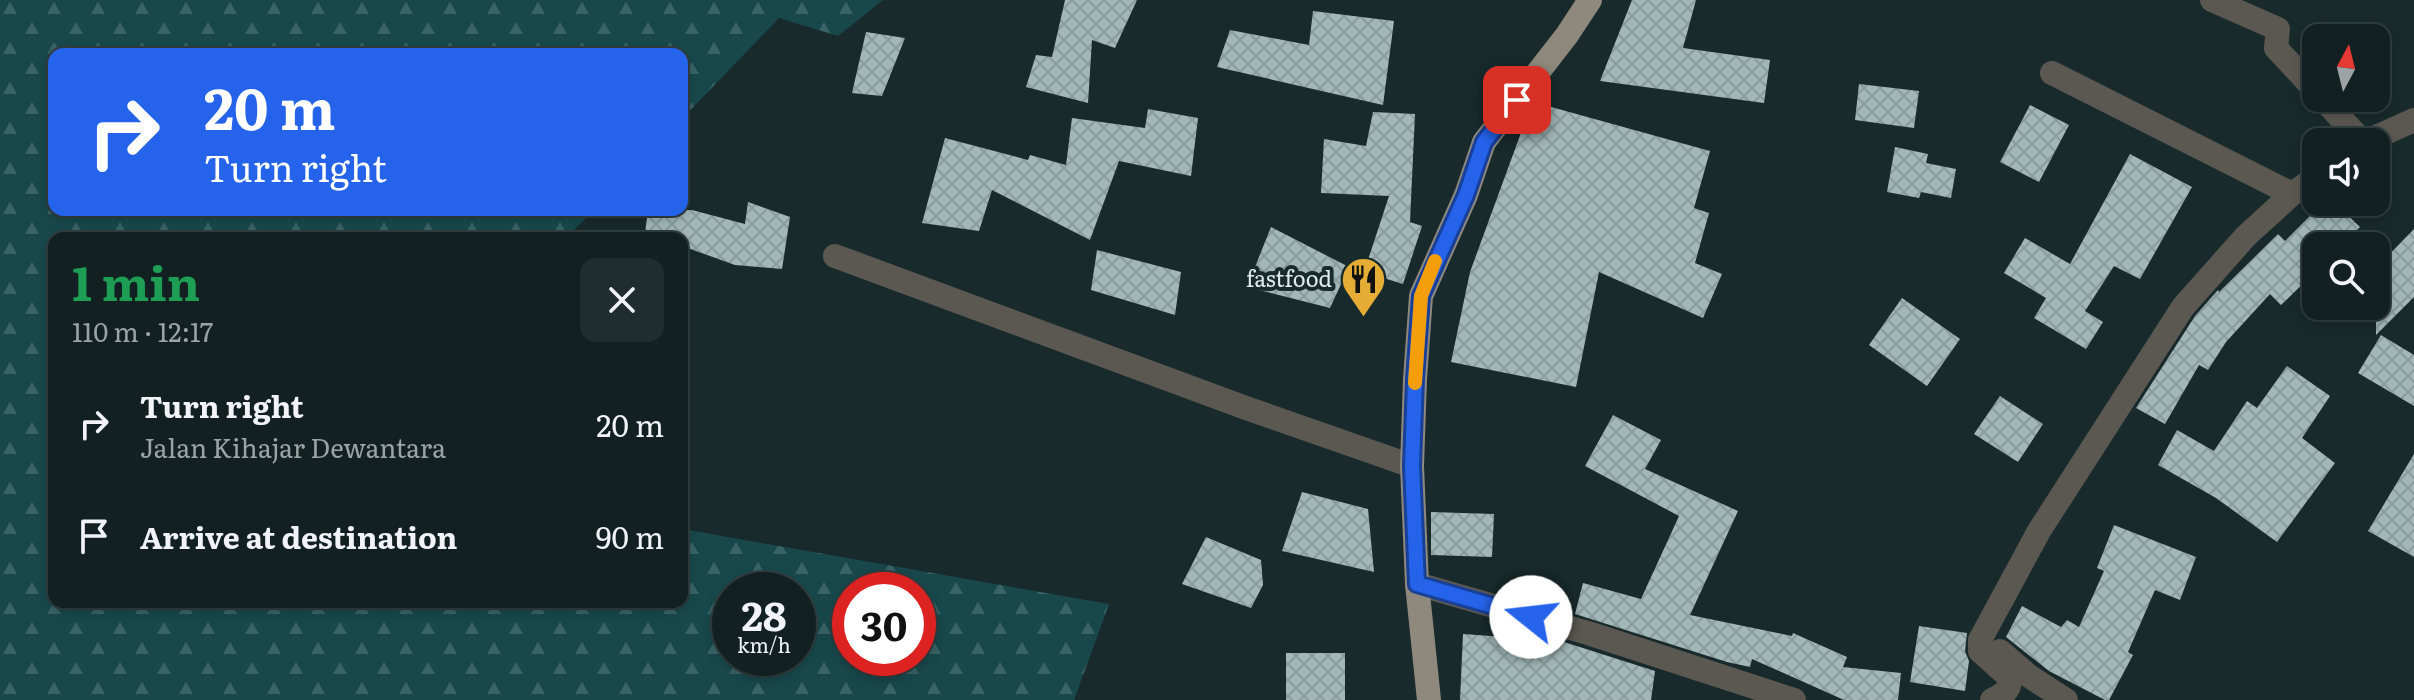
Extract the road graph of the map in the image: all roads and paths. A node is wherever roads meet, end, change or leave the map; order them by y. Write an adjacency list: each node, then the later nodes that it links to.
1 (1590, 0): 12 (main road)
2 (2212, 0): 4 (street)
3 (2052, 73): 10 (street)
4 (2302, 76)
5 (2335, 112): 7 (street)
6 (2414, 120): 8 (street)
7 (2351, 128)
8 (2390, 131)
9 (2302, 187): 10 (street)
10 (2292, 194): 14 (street)
11 (835, 256): 12 (street)
12 (1412, 466): 13 (main road)
13 (1417, 584): 15 (main road); 16 (street)
14 (1990, 619): 17 (street); 18 (street)
15 (1429, 700)
16 (1794, 700)
17 (1992, 700)
18 (2066, 700)

